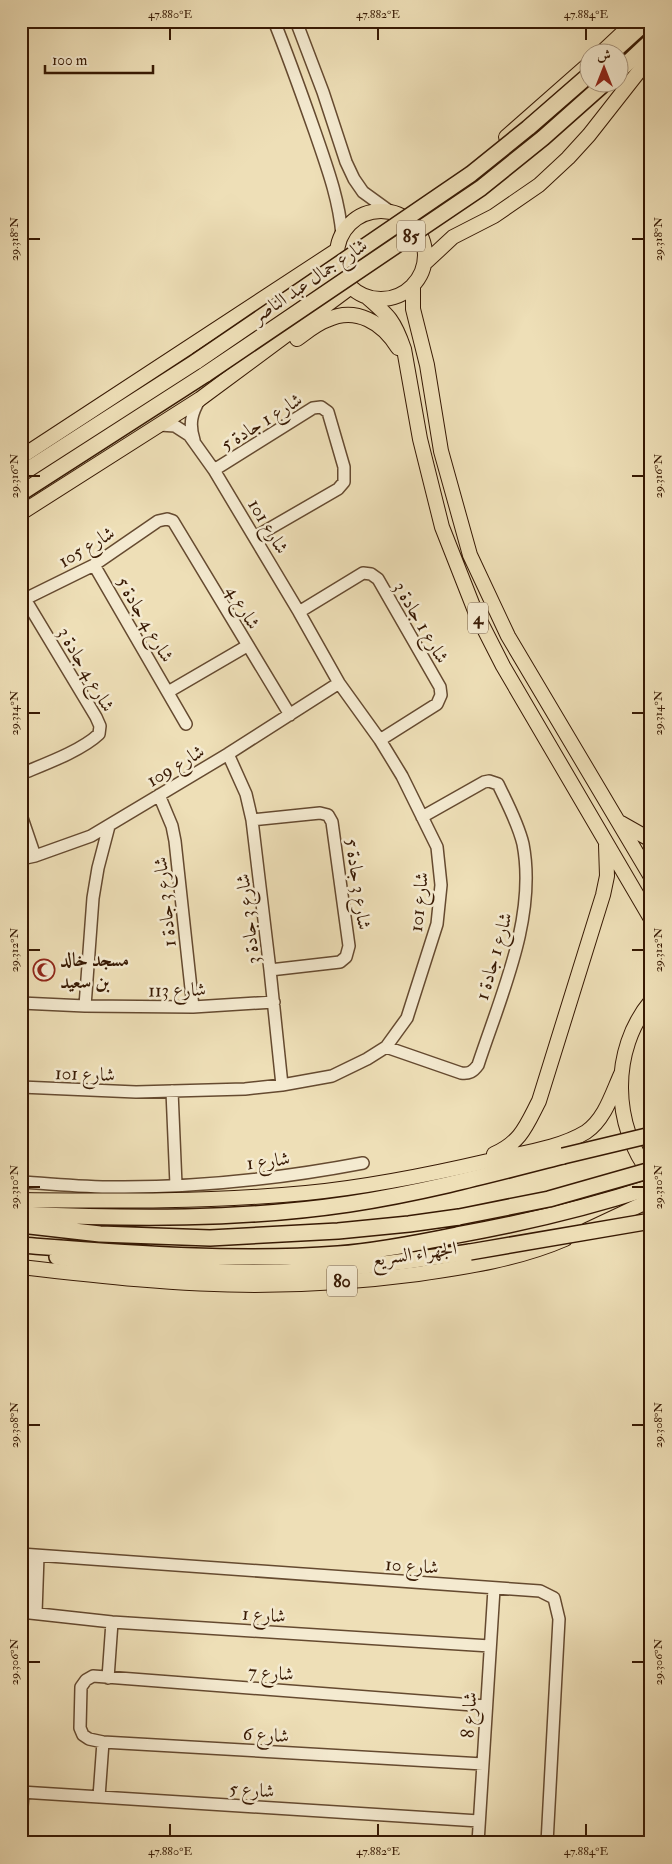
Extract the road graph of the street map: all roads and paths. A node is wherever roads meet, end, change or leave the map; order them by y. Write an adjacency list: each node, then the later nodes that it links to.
1 (274, 21): 14 (street)
2 (296, 21): 13 (street)
3 (635, 21): 6 (main road)
4 (647, 21): 7 (highway)
5 (651, 41): 9 (highway)
6 (613, 42)
7 (624, 42)
8 (651, 56): 16 (main road)
9 (630, 61)
10 (580, 72): 13 (main road)
11 (580, 83): 27 (highway, شارع جمال عبد الناصر / 85, bridge)
12 (595, 92): 28 (highway, شارع جمال عبد الناصر / 85, bridge)
13 (395, 214): 14 (main road); 16 (main road)
14 (342, 235): 15 (main road)
15 (337, 250): 18 (main road); 25 (main road)
16 (424, 264): 17 (main road, 4)
17 (413, 285): 19 (main road, 4); 46 (main road, 4)
18 (351, 287): 19 (main road, 4); 21 (main road)
19 (367, 296): 20 (main road, 4)
20 (407, 367): 21 (main road); 50 (main road, 4)
21 (238, 371): 22 (main road)
22 (200, 398): 23 (main road); 24 (street, شارع 101)
23 (160, 425): 24 (street, شارع 101); 29 (main road)
24 (196, 444): 26 (street, شارع 101)
25 (21, 457)
26 (214, 470): 31 (street, شارع 101); 31 (street, شارع 1 جادة 5)
27 (21, 474)
28 (21, 493)
29 (21, 514)
30 (167, 519): 32 (street, شارع 105); 35 (street, شارع 4)
31 (255, 537): 34 (street, شارع 101)
32 (94, 565): 33 (street, شارع 105); 37 (street, شارع 4 جادة 5)
33 (23, 600): 42 (street, شارع 4 جادة 3)
34 (299, 612): 36 (street, شارع 101); 40 (street, شارع 1 جادة 3)
35 (247, 646): 37 (street, شارع 4 جادة 5); 38 (street, شارع 4)
36 (339, 683): 38 (street, شارع 109); 40 (street, شارع 101)
37 (168, 692): 39 (street, شارع 4 جادة 5)
38 (290, 715): 41 (street, شارع 109)
39 (186, 724)
40 (380, 740): 45 (street, شارع 101)
41 (228, 754): 43 (street, شارع 109); 47 (street, شارع 3 جادة 3)
42 (21, 774)
43 (159, 795): 48 (street, شارع 109); 62 (street, شارع 3 جادة 1)
44 (21, 815): 51 (street)
45 (422, 817): 63 (street, شارع 101); 63 (street, شارع 1 جادة 1)
46 (617, 819): 49 (main road); 53 (main road, 4)
47 (252, 820): 57 (street, شارع 3 جادة 3); 57 (street, شارع 3 جادة 5)
48 (109, 826): 51 (street, شارع 109); 61 (street)
49 (651, 840)
50 (606, 842): 54 (main road, 4); 70 (main road)
51 (34, 856): 52 (street, شارع 109)
52 (21, 859)
53 (644, 864): 54 (main road); 55 (main road, 4)
54 (626, 875): 56 (main road, 4)
55 (651, 877)
56 (651, 919)
57 (270, 970): 59 (street, شارع 3 جادة 3)
58 (651, 1001): 64 (main road)
59 (274, 1002): 62 (street, شارع 113); 65 (street, شارع 3 جادة 3)
60 (21, 1003): 61 (street, شارع 113)
61 (85, 1006): 62 (street, شارع 113)
62 (193, 1007)
63 (386, 1046): 65 (street, شارع 101)
64 (621, 1074): 70 (main road); 72 (main road)
65 (282, 1085): 67 (street, شارع 101)
66 (21, 1087): 67 (street, شارع 101)
67 (172, 1091): 74 (street)
68 (651, 1135): 78 (highway, bridge)
69 (363, 1163): 74 (street, شارع 1)
70 (474, 1164): 76 (main road)
71 (651, 1170): 80 (highway, الجهراء السريع, bridge)
72 (651, 1175)
73 (21, 1182): 74 (street, شارع 1)
74 (176, 1185)
75 (651, 1187): 81 (highway, الجهراء السريع / 80)
76 (21, 1200)
77 (651, 1200): 83 (main road, الجهراء السريع / 80)
78 (21, 1214)
79 (651, 1221): 82 (highway, bridge)
80 (21, 1225)
81 (21, 1245)
82 (21, 1251)
83 (21, 1267)
84 (29, 1555): 85 (street, شارع 10); 86 (street, شارع 1)
85 (494, 1589): 88 (street, شارع 8); 98 (street, شارع 10)
86 (28, 1612): 87 (street, شارع 1)
87 (112, 1622): 88 (street, شارع 1); 89 (street)
88 (490, 1646): 90 (street, شارع 8)
89 (108, 1678): 90 (street, شارع 7); 91 (street, شارع 7)
90 (486, 1706): 92 (street, شارع 8)
91 (103, 1742): 92 (street, شارع 6); 94 (street)
92 (483, 1764): 96 (street, شارع 8)
93 (22, 1792): 94 (street, شارع 5); 95 (street, شارع 5)
94 (99, 1797): 96 (street, شارع 5)
95 (21, 1820)
96 (479, 1821): 97 (street, شارع 8)
97 (478, 1843)
98 (547, 1843)

